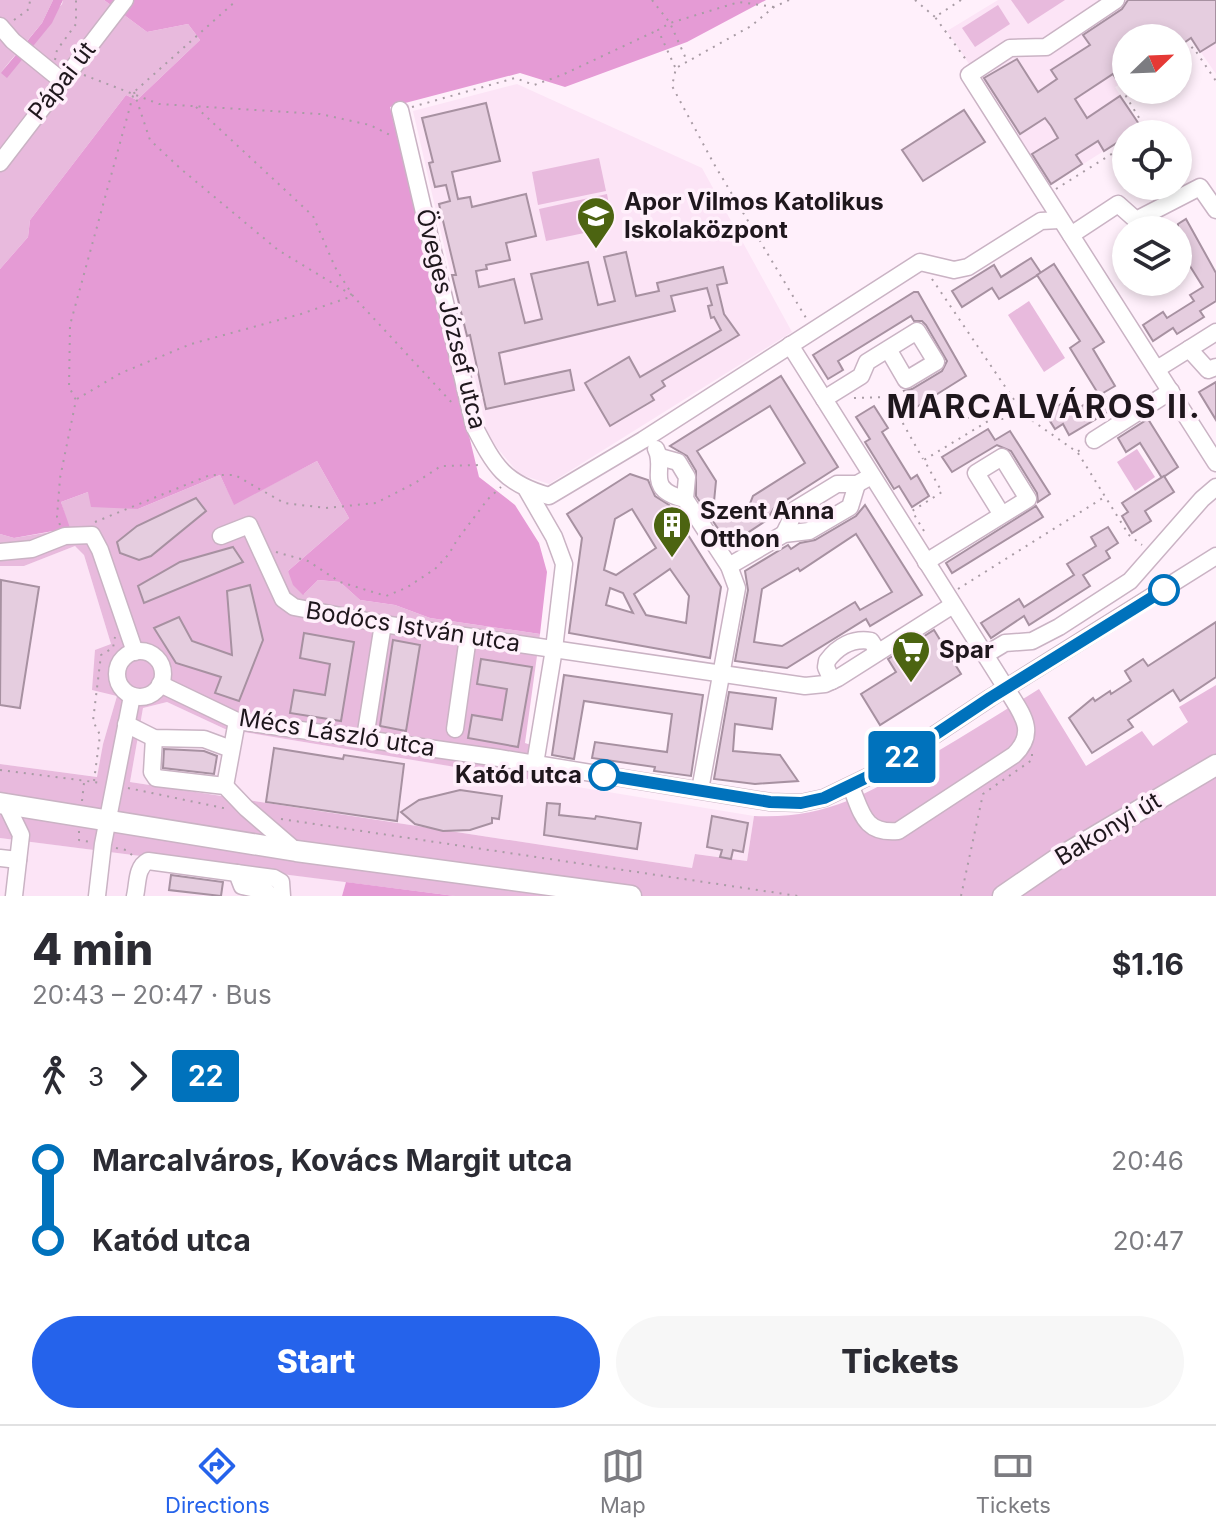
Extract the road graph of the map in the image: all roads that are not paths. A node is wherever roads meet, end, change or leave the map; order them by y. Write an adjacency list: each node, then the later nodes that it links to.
1 (125, 0): 4 (street, Pápai út)
2 (1116, 0): 8 (street)
3 (0, 27): 4 (street)
4 (61, 80): 6 (street, Pápai út)
5 (400, 110): 24 (street, Öveges József utca)
6 (0, 163)
7 (1216, 210): 9 (street)
8 (1059, 220): 9 (street); 11 (street)
9 (1071, 235): 15 (street)
10 (1216, 332): 13 (street)
11 (790, 345): 17 (street); 18 (street)
12 (888, 349): 17 (street)
13 (1189, 349): 14 (street); 15 (street)
14 (1216, 367)
15 (1157, 369): 16 (street)
16 (1171, 391): 19 (street); 21 (street)
17 (824, 399): 22 (street)
18 (649, 435): 20 (street); 24 (street)
19 (1094, 440)
20 (660, 457): 25 (street); 25 (street)
21 (1216, 463)
22 (864, 480): 27 (street); 27 (street); 31 (street)
23 (1216, 487): 33 (street)
24 (527, 490): 38 (street)
25 (685, 499): 32 (street)
26 (1002, 515): 31 (street)
27 (784, 534): 32 (street)
28 (221, 536): 36 (street, Bodócs István utca)
29 (0, 552): 39 (street)
30 (1216, 556): 35 (street, Mécs László utca)
31 (926, 562): 34 (street)
32 (729, 566): 42 (street)
33 (1130, 581): 35 (street); 41 (street)
34 (950, 600): 40 (street); 41 (street)
35 (1146, 601): 45 (street, Mécs László utca)
36 (383, 624): 37 (street, Bodócs István utca); 51 (street)
37 (468, 637): 38 (street, Bodócs István utca); 49 (street)
38 (554, 649): 42 (street, Bodócs István utca); 53 (street)
39 (135, 652): 44 (street); 46 (street)
40 (878, 652): 43 (street); 43 (street)
41 (985, 655): 45 (street)
42 (722, 673): 43 (street, Bodócs István utca); 57 (street)
43 (832, 681)
44 (160, 684): 46 (street); 47 (street, Mécs László utca)
45 (1006, 688): 56 (street, Mécs László utca); 56 (street)
46 (132, 696): 48 (street)
47 (237, 721): 51 (street, Mécs László utca); 52 (street)
48 (126, 724): 50 (street); 59 (street)
49 (455, 729)
50 (154, 738): 52 (street); 55 (street)
51 (365, 738): 53 (street, Mécs László utca)
52 (231, 749): 55 (street)
53 (535, 764): 57 (street, Mécs László utca)
54 (1216, 765): 70 (main road, Bakonyi út)
55 (225, 786): 60 (street)
56 (851, 787): 57 (street, Mécs László utca)
57 (700, 790)
58 (3, 804): 59 (main road); 62 (street)
59 (107, 820): 60 (main road); 65 (street)
60 (296, 851): 69 (main road)
61 (0, 858): 62 (street)
62 (18, 860): 64 (street)
63 (237, 873): 66 (street); 67 (street); 68 (street)
64 (10, 889)
65 (97, 896)
66 (135, 896)
67 (270, 896)
68 (282, 896)
69 (631, 896)
70 (1003, 896)

